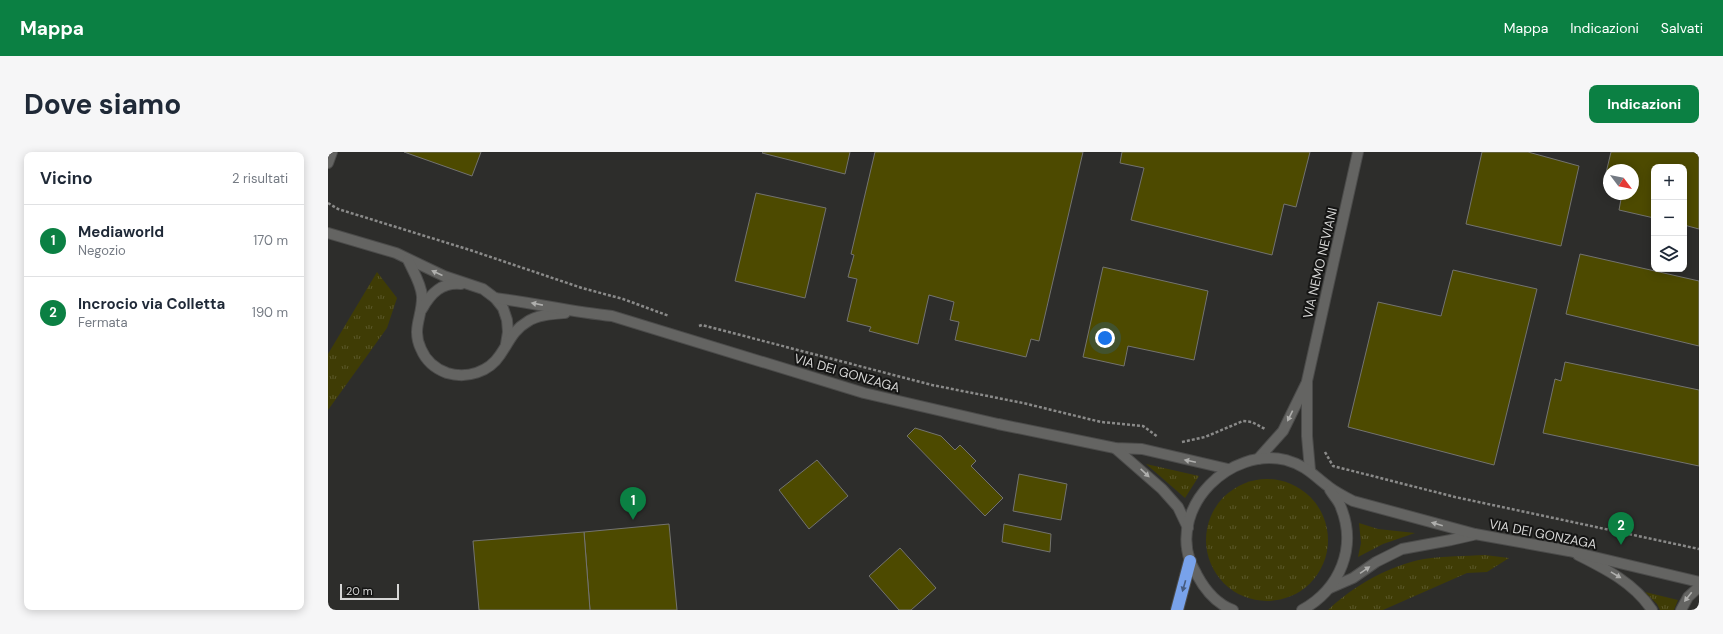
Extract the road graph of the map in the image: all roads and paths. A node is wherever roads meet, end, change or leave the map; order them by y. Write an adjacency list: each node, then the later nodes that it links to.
1 (332, 152): 3 (main road)
2 (1358, 152): 14 (main road, VIA NEMO NEVIANI)
3 (328, 163)
4 (328, 203): 11 (path)
5 (328, 233): 6 (main road, VIA DEI GONZAGA)
6 (408, 260): 7 (main road, VIA DEI GONZAGA, one-way to 6); 10 (main road, VIA DEI GONZAGA)
7 (468, 284): 8 (main road, VIA DEI GONZAGA); 10 (main road, VIA DEI GONZAGA)
8 (495, 298): 9 (main road, VIA DEI GONZAGA, one-way to 8); 13 (main road, VIA DEI GONZAGA)
9 (575, 312): 13 (main road, VIA DEI GONZAGA); 19 (main road, VIA DEI GONZAGA)
10 (418, 316): 13 (main road, VIA DEI GONZAGA)
11 (674, 318)
12 (697, 327): 17 (path)
13 (506, 344)
14 (1307, 381): 15 (main road, VIA NEMO NEVIANI, one-way to 15); 16 (main road, VIA NEMO NEVIANI)
15 (1283, 431): 18 (path); 20 (main road, VIA NEMO NEVIANI)
16 (1307, 436): 22 (main road, VIA NEMO NEVIANI); 26 (path)
17 (1160, 438)
18 (1176, 444)
19 (1116, 448): 21 (main road, VIA DEI GONZAGA, one-way to 19); 24 (main road, VIA DEI GONZAGA, one-way to 24)
20 (1258, 459): 21 (main road, VIA DEI GONZAGA); 22 (main road, VIA DEI GONZAGA)
21 (1228, 469): 24 (main road, VIA DEI GONZAGA)
22 (1310, 470): 23 (main road, VIA DEI GONZAGA)
23 (1328, 486): 25 (main road, VIA DEI GONZAGA, one-way to 23); 31 (main road, VIA DEI GONZAGA)
24 (1188, 528): 28 (main road, VIA DEI GONZAGA)
25 (1475, 534): 27 (main road, VIA DEI GONZAGA); 31 (main road, VIA DEI GONZAGA, one-way to 25)
26 (1699, 549)
27 (1569, 551): 29 (main road, VIA DEI GONZAGA); 35 (main road, one-way to 35)
28 (1190, 561): 32 (highway, one-way to 32); 33 (main road, VIA DEI GONZAGA)
29 (1699, 582)
30 (1699, 587): 36 (main road, one-way to 36)
31 (1330, 588): 34 (main road, VIA DEI GONZAGA)
32 (1177, 610)
33 (1233, 610)
34 (1302, 610)
35 (1652, 610)
36 (1681, 610)

